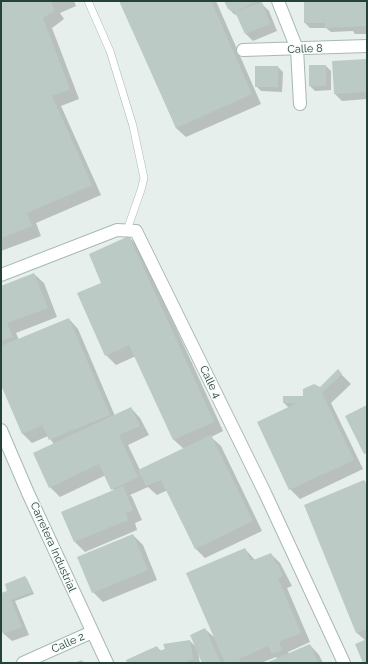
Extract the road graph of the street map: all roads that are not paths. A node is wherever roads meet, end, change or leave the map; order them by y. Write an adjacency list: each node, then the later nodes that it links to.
1 (88, 1): 7 (lane)
2 (278, 1): 4 (street)
3 (367, 46): 4 (street, Calle 8)
4 (297, 49): 5 (street, Calle 8); 6 (street)
5 (243, 50)
6 (300, 104)
7 (127, 230): 8 (street); 13 (street, Calle 4)
8 (1, 276)
9 (1, 430): 10 (street, Carretera Industrial)
10 (92, 632): 11 (street, Calle 2); 12 (street, Carretera Industrial)
11 (23, 663)
12 (107, 663)
13 (344, 663)

